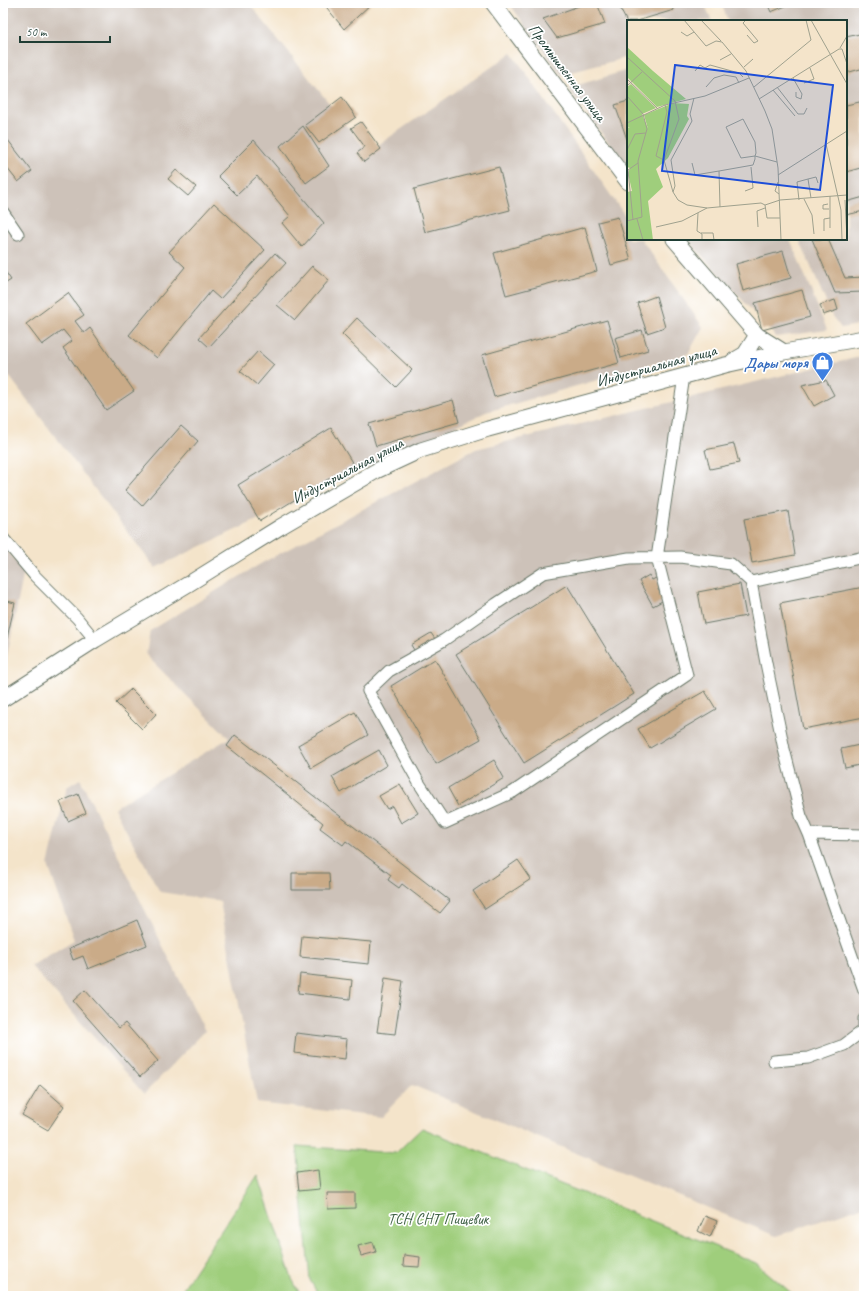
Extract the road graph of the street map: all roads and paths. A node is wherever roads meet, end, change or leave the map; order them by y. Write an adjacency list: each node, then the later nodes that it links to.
1 (493, 3): 2 (main road, Промышленная улица)
2 (627, 181)
3 (3, 212): 4 (street)
4 (18, 234)
5 (675, 240): 6 (main road)
6 (757, 335): 8 (main road); 9 (main road)
7 (864, 338): 8 (main road, Индустриальная улица)
8 (784, 352): 9 (main road, Индустриальная улица)
9 (725, 365): 10 (main road, Индустриальная улица)
10 (684, 376): 13 (street); 15 (main road, Индустриальная улица)
11 (3, 538): 15 (street)
12 (864, 557): 14 (street)
13 (657, 558): 13 (street); 14 (street)
14 (751, 582): 17 (street)
15 (95, 640): 16 (main road, Индустриальная улица)
16 (3, 699)
17 (809, 834): 18 (street); 19 (street)
18 (864, 834)
19 (864, 990)
20 (864, 1019): 21 (street)
21 (774, 1061)

